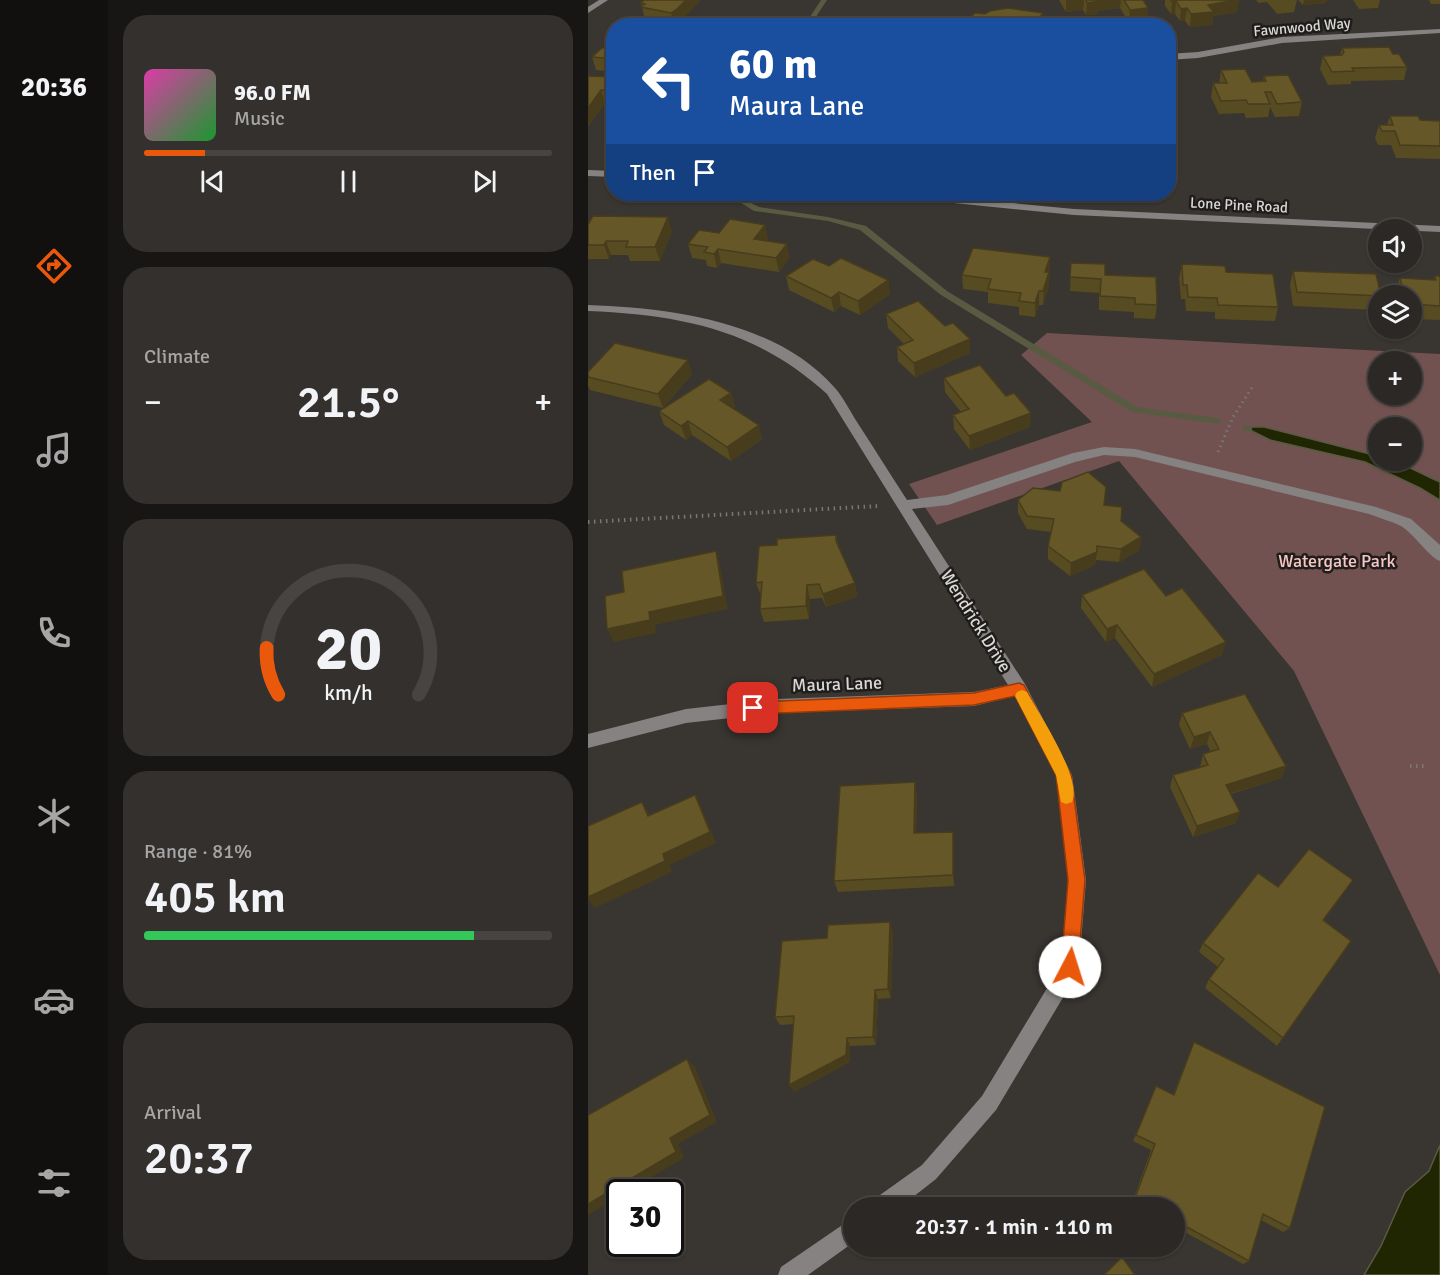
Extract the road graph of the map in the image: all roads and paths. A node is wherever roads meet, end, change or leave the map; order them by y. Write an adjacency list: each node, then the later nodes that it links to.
1 (604, 0): 2 (street)
2 (588, 11)
3 (1440, 31): 4 (street, Fawnwood Way)
4 (1176, 56)
5 (588, 173): 6 (street)
6 (606, 174)
7 (964, 201): 8 (street, Lone Pine Road)
8 (1440, 229)
9 (588, 308): 12 (street, Wendrick Drive)
10 (1253, 386): 11 (path)
11 (1210, 472): 12 (street); 14 (street)
12 (903, 505): 13 (path); 15 (street, Wendrick Drive)
13 (588, 522)
14 (1440, 556)
15 (1019, 689): 16 (street, Maura Lane); 19 (street, Wendrick Drive)
16 (588, 741)
17 (1410, 766): 18 (path)
18 (1426, 766)
19 (896, 1197)
20 (843, 1236): 21 (street)
21 (789, 1275)

